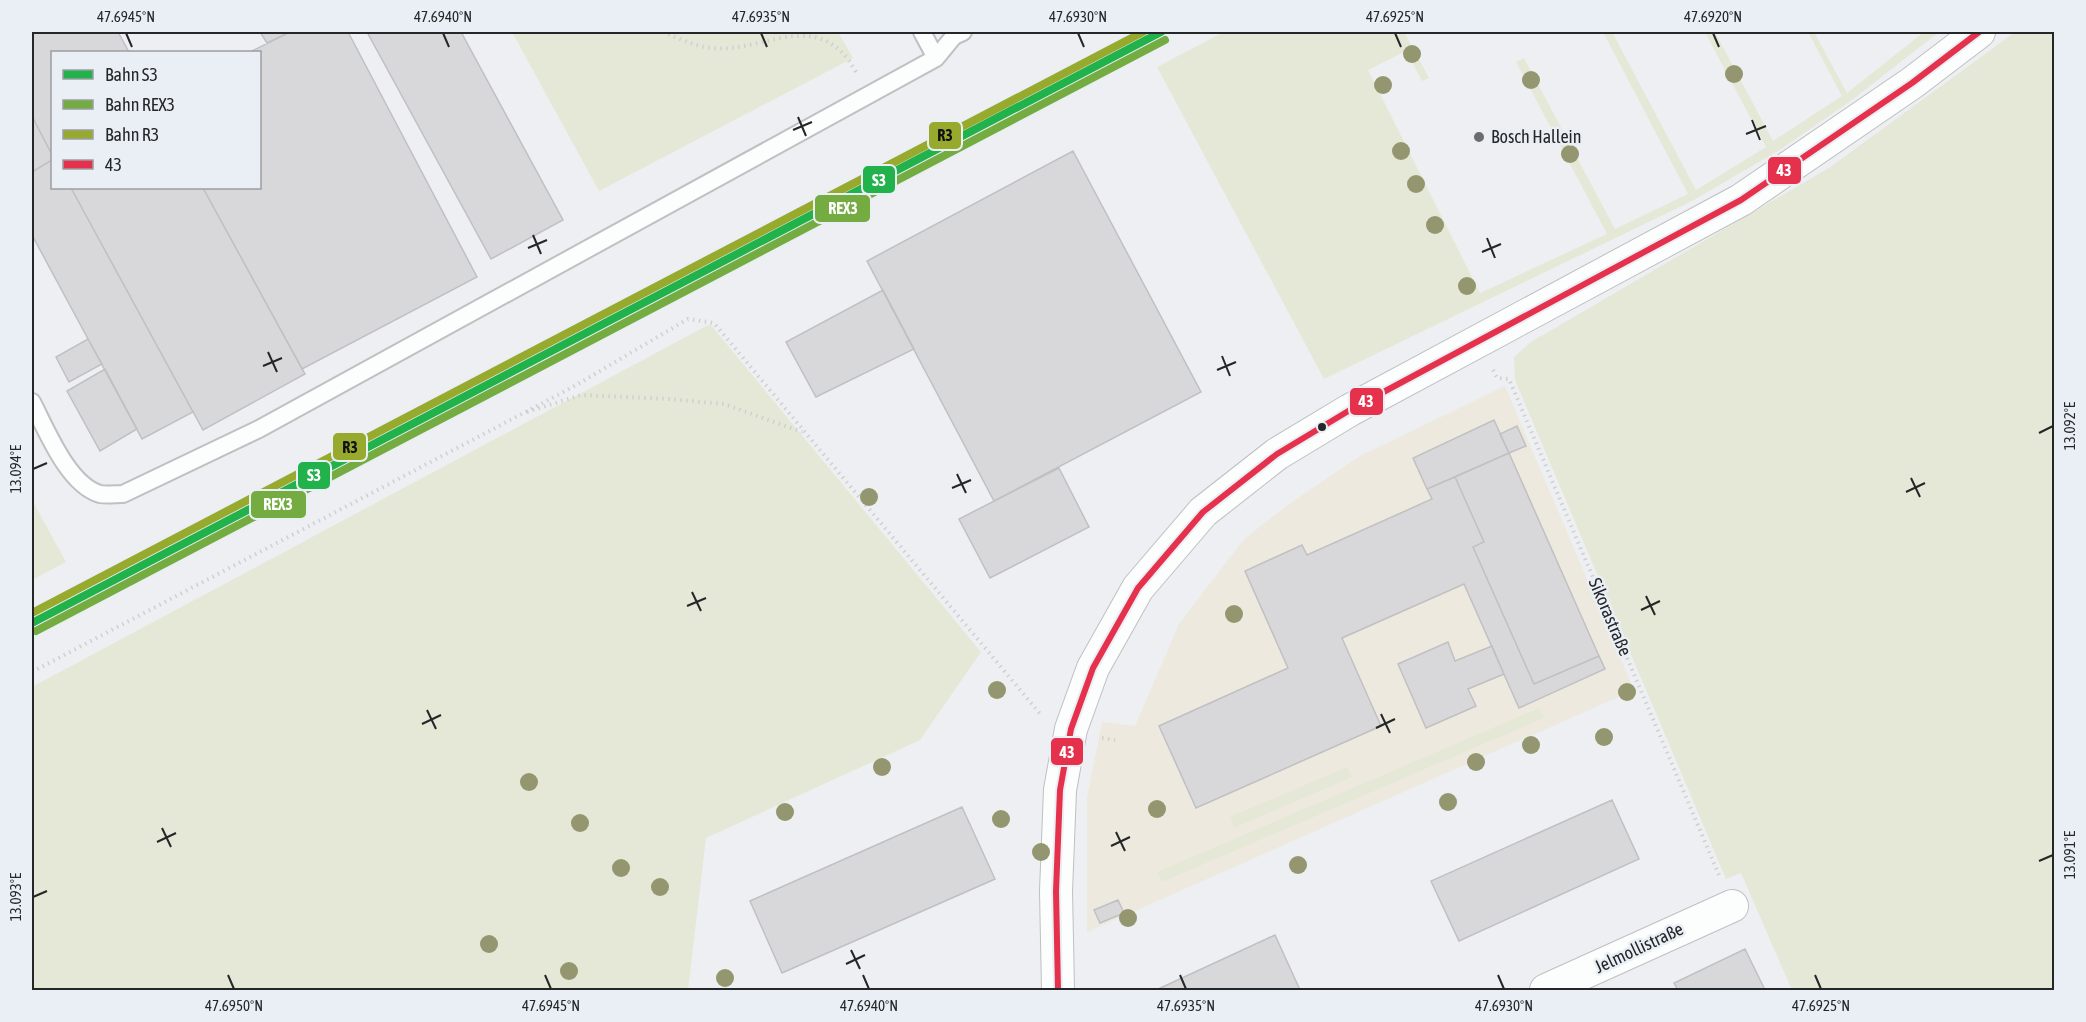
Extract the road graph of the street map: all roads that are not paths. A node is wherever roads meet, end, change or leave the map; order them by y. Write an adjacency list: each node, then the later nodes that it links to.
1 (922, 32): 4 (lane)
2 (963, 32): 4 (lane)
3 (1979, 32): 7 (street)
4 (936, 58): 5 (lane)
5 (32, 402)
6 (1732, 906): 8 (street, Jelmollistraße)
7 (1058, 990)
8 (1546, 990)

